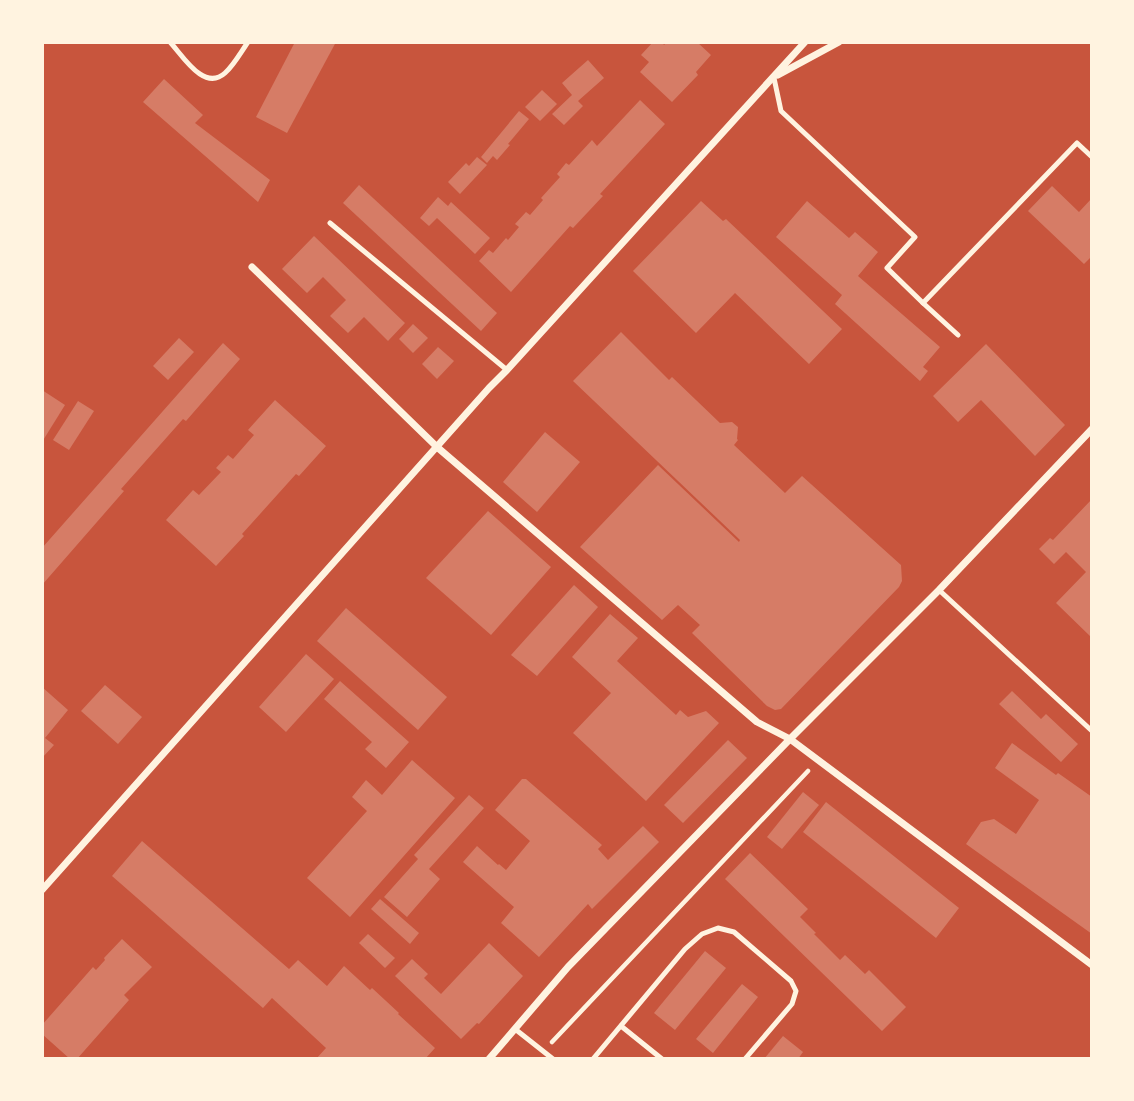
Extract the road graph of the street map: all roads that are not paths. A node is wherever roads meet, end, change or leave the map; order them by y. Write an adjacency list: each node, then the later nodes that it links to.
1 (170, 42): 2 (lane)
2 (248, 42)
3 (805, 42): 5 (street)
4 (839, 42): 5 (street)
5 (774, 78): 9 (lane); 11 (street)
6 (1092, 157): 9 (lane)
7 (330, 223): 11 (lane)
8 (252, 267): 13 (street)
9 (923, 303): 10 (lane)
10 (958, 335)
11 (507, 370): 13 (street)
12 (1092, 429): 14 (street)
13 (437, 447): 16 (street); 17 (street)
14 (939, 590): 15 (lane); 16 (street)
15 (1092, 731)
16 (790, 739): 18 (street); 20 (street)
17 (42, 890)
18 (1092, 965)
19 (621, 1026): 23 (lane); 24 (lane); 25 (lane)
20 (515, 1029): 21 (street); 22 (lane)
21 (489, 1059)
22 (552, 1059)
23 (593, 1059)
24 (662, 1059)
25 (745, 1059)

